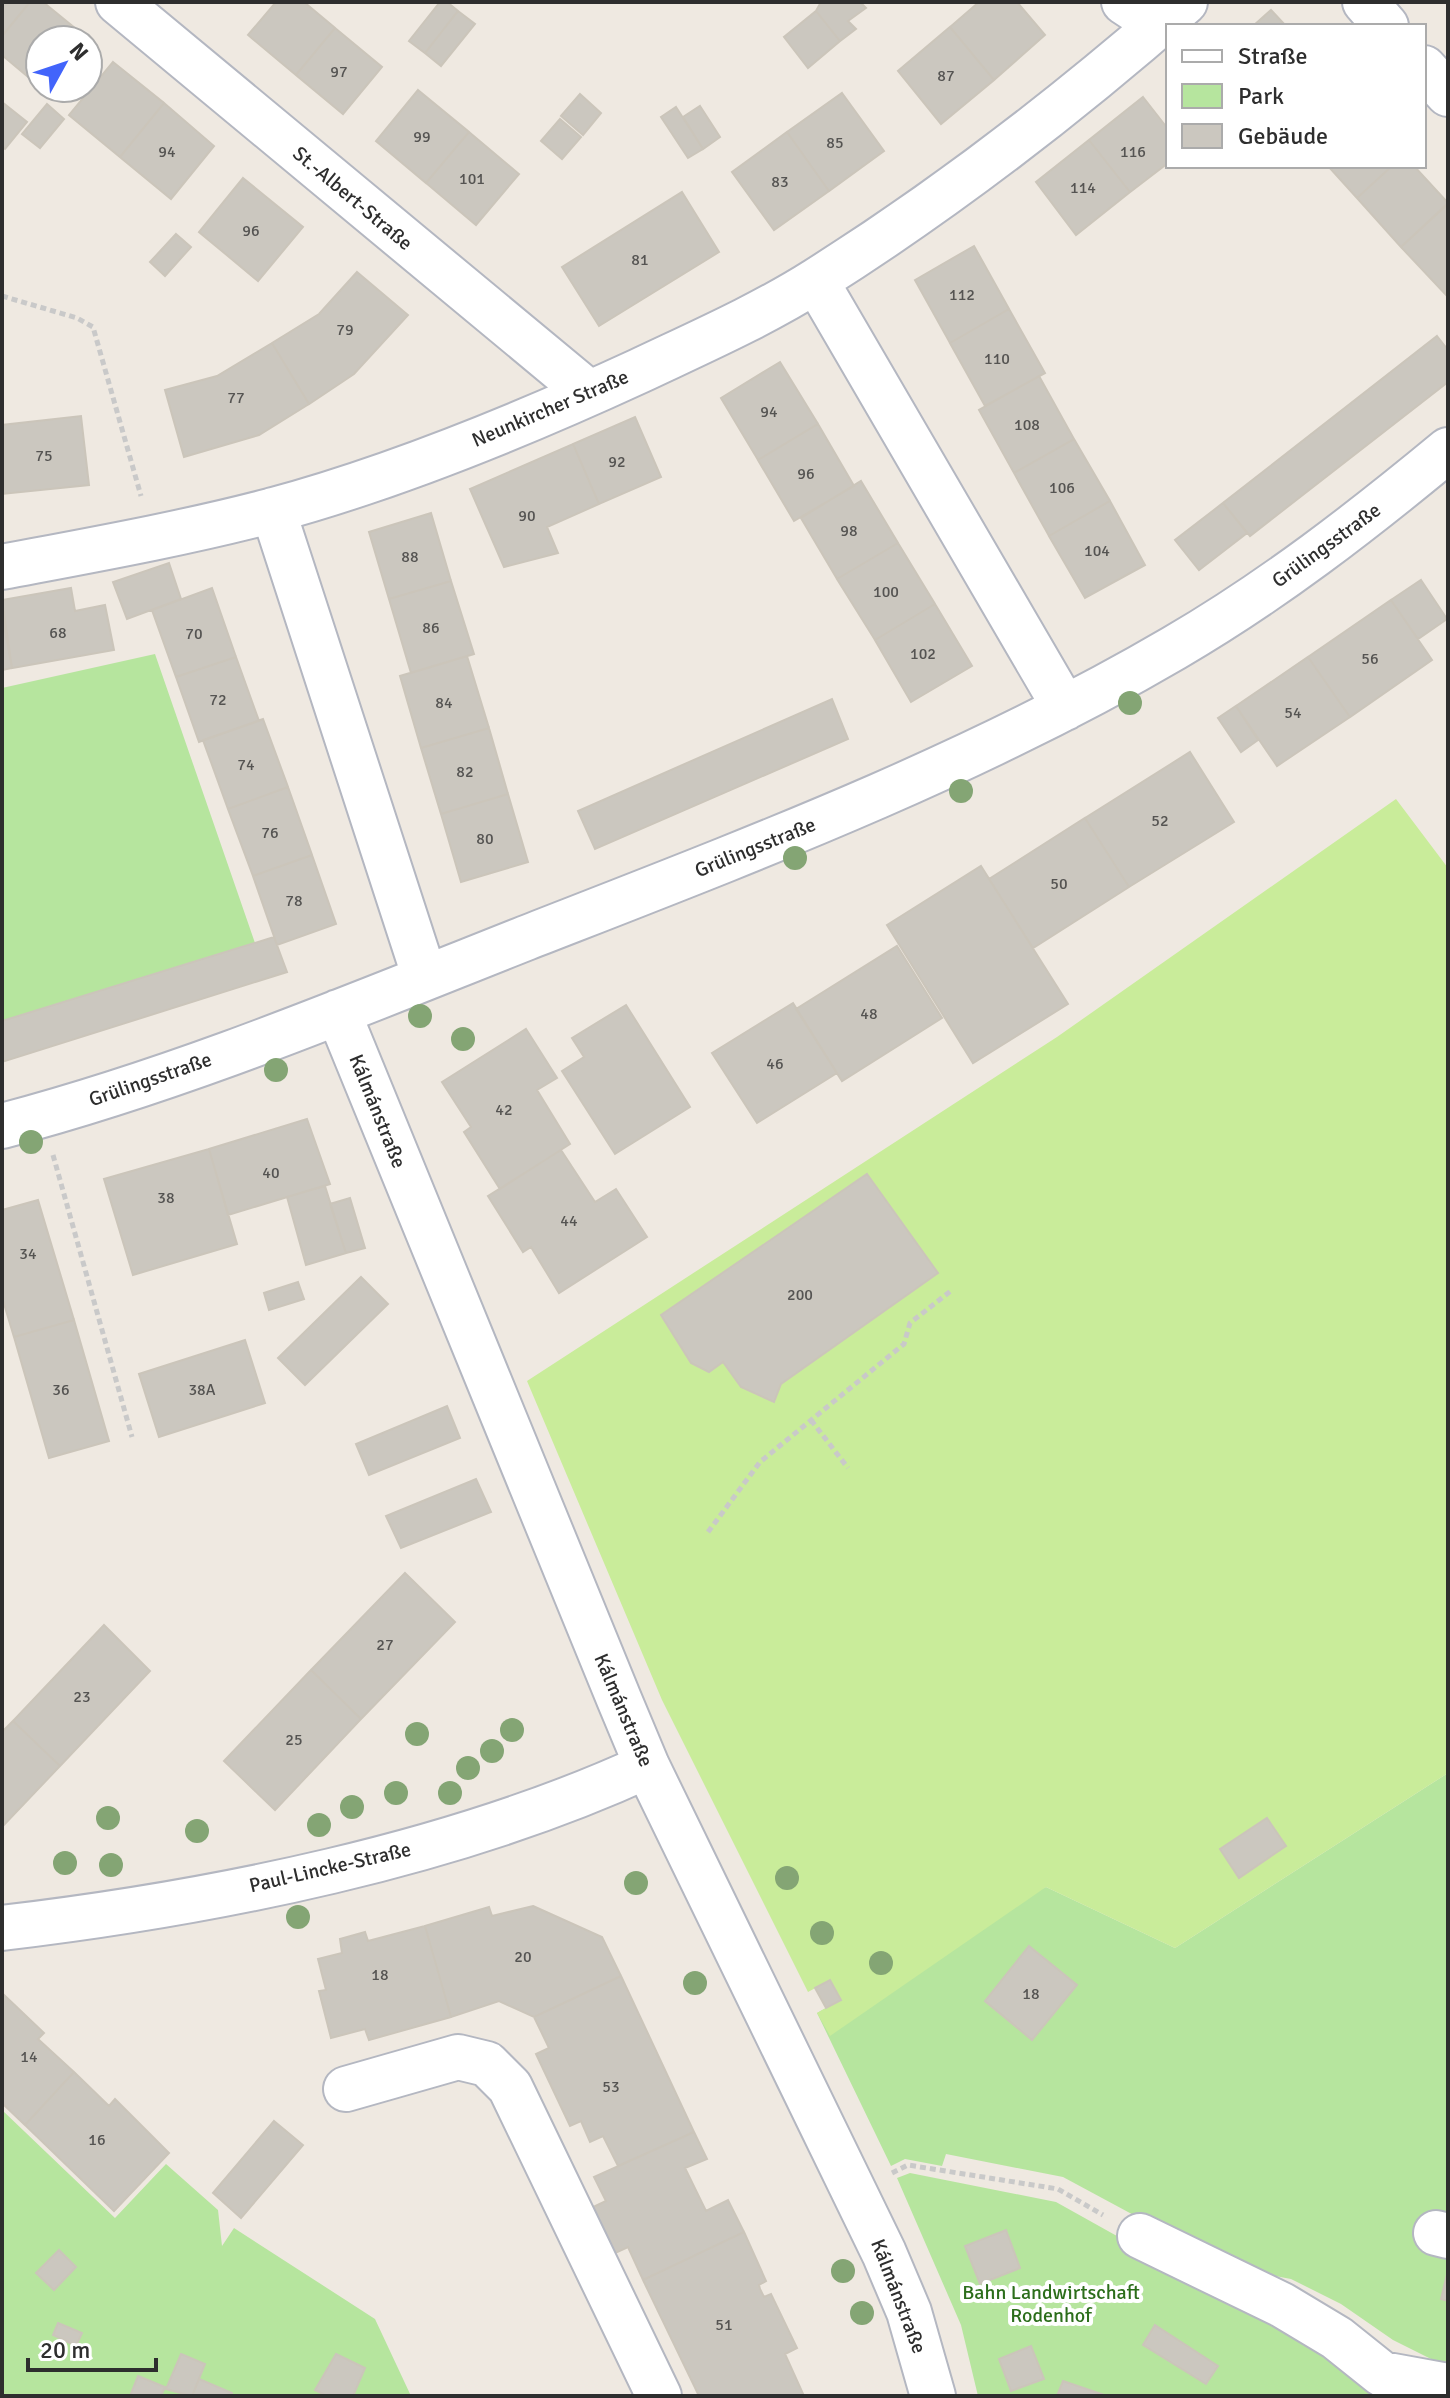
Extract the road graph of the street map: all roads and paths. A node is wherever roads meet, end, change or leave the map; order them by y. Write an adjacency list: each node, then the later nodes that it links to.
1 (118, 2): 9 (street, St.-Albert-Straße)
2 (1365, 2): 4 (street)
3 (1156, 10): 7 (street, Neunkircher Straße)
4 (1384, 24)
5 (1426, 70): 6 (street)
6 (1448, 94)
7 (816, 281): 9 (street, Neunkircher Straße); 14 (street)
8 (2, 296): 12 (path)
9 (589, 393): 11 (street, Neunkircher Straße)
10 (1448, 450): 14 (street, Grülingsstraße)
11 (273, 510): 12 (street, Neunkircher Straße); 15 (street)
12 (153, 539): 13 (street, Neunkircher Straße)
13 (2, 567)
14 (1065, 708): 15 (street, Grülingsstraße)
15 (425, 978): 16 (street, Grülingsstraße)
16 (338, 1012): 17 (street, Grülingsstraße); 23 (street, Kálmánstraße)
17 (22, 1121): 20 (path)
18 (952, 1290): 19 (path)
19 (811, 1420): 21 (path); 22 (path)
20 (132, 1437)
21 (848, 1468)
22 (708, 1532)
23 (647, 1766): 24 (street, Paul-Lincke-Straße); 30 (street, Kálmánstraße)
24 (2, 1928)
25 (346, 2089): 29 (street)
26 (894, 2172): 27 (path)
27 (1140, 2236): 28 (street)
28 (1448, 2386)
29 (659, 2396)
30 (933, 2396)

